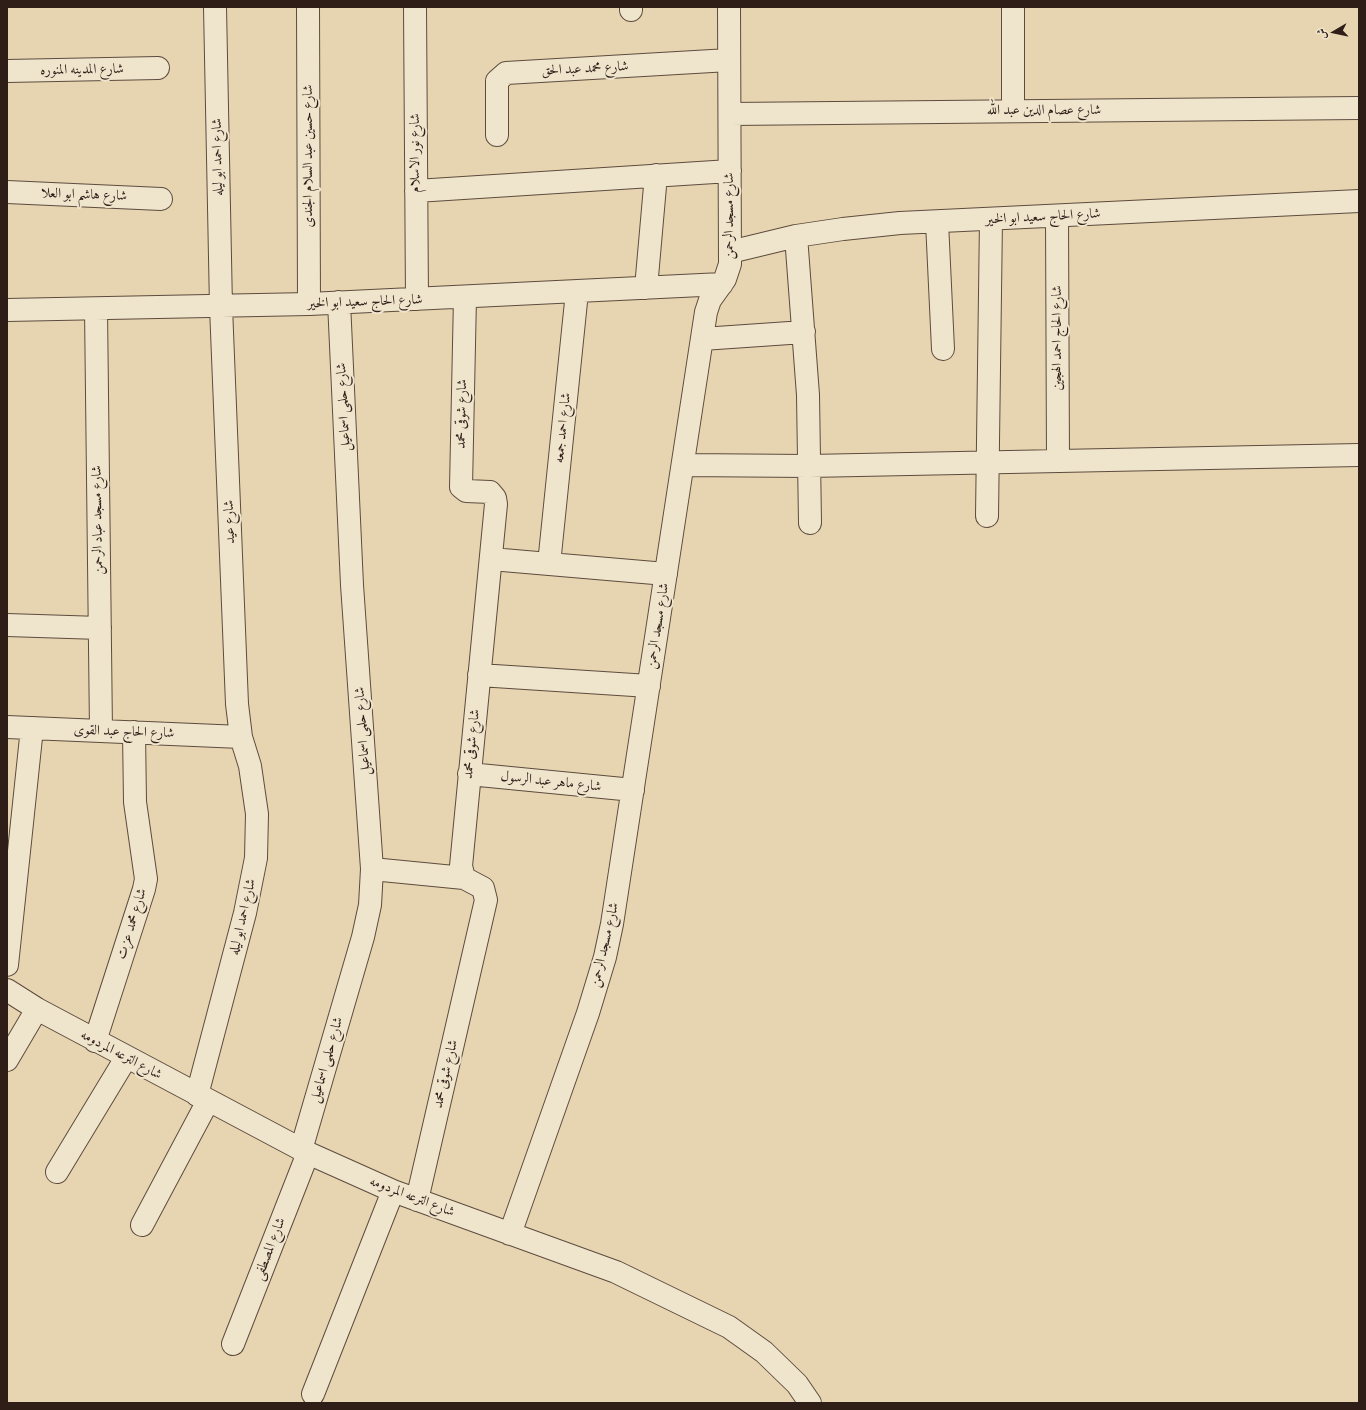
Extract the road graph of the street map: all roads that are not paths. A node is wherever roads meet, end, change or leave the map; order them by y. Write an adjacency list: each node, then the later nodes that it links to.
1 (215, 7): 31 (street, شارع احمد ابو ليله)
2 (308, 7): 30 (street, شارع حسين عبد السلام الجندى)
3 (414, 7): 15 (street, شارع نور الاسلام)
4 (729, 7): 6 (street, شارع مسجد الرحمن)
5 (1013, 7): 10 (street)
6 (729, 60): 11 (street, شارع مسجد الرحمن); 12 (street, شارع محمد عبد الحق)
7 (158, 68): 8 (street, شارع المدينه المنوره)
8 (7, 72)
9 (1359, 108): 10 (street, شارع عصام الدين عبد الله)
10 (1013, 111): 11 (street, شارع عصام الدين عبد الله)
11 (730, 114): 13 (street, شارع مسجد الرحمن)
12 (497, 135)
13 (730, 171): 14 (street); 23 (street, شارع مسجد الرحمن)
14 (656, 175): 15 (street); 25 (street)
15 (416, 191): 28 (street, شارع نور الاسلام)
16 (7, 192): 17 (street, شارع هاشم ابو العلا)
17 (161, 199)
18 (1359, 201): 19 (street, شارع الحاج سعيد ابو الخير)
19 (1057, 216): 20 (street, شارع الحاج سعيد ابو الخير); 38 (street, شارع الحاج احمد الهجين)
20 (991, 219): 21 (street, شارع الحاج سعيد ابو الخير); 39 (street)
21 (937, 222): 22 (street, شارع الحاج سعيد ابو الخير); 36 (street)
22 (796, 236): 23 (street, شارع الحاج سعيد ابو الخير); 34 (street)
23 (730, 252): 24 (street, شارع مسجد الرحمن)
24 (722, 284): 25 (street, شارع الحاج سعيد ابو الخير); 35 (street, شارع مسجد الرحمن)
25 (646, 288): 26 (street, شارع الحاج سعيد ابو الخير)
26 (577, 292): 27 (street, شارع الحاج سعيد ابو الخير); 45 (street, شارع احمد جمعه)
27 (465, 297): 28 (street, شارع الحاج سعيد ابو الخير); 44 (street, شارع شوقى محمد)
28 (417, 300): 29 (street, شارع الحاج سعيد ابو الخير)
29 (339, 302): 30 (street, شارع الحاج سعيد ابو الخير); 58 (street, شارع حلمى اسماعيل)
30 (310, 304): 31 (street, شارع الحاج سعيد ابو الخير)
31 (221, 306): 32 (street, شارع الحاج سعيد ابو الخير); 55 (street, شارع عيد)
32 (96, 309): 33 (street, شارع الحاج سعيد ابو الخير); 48 (street, شارع مسجد عباد الرحمن)
33 (7, 310)
34 (804, 332): 35 (street); 41 (street)
35 (702, 339): 40 (street, شارع مسجد الرحمن)
36 (943, 350)
37 (1359, 455): 38 (street)
38 (1058, 460): 39 (street)
39 (987, 462): 41 (street); 42 (street)
40 (683, 465): 41 (street); 46 (street, شارع مسجد الرحمن)
41 (809, 466): 43 (street)
42 (987, 516)
43 (810, 523)
44 (491, 559): 45 (street); 49 (street, شارع شوقى محمد)
45 (549, 564): 46 (street)
46 (666, 574): 50 (street, شارع مسجد الرحمن)
47 (7, 625): 48 (street)
48 (100, 628): 53 (street, شارع مسجد عباد الرحمن)
49 (479, 675): 50 (street); 56 (street, شارع شوقى محمد)
50 (649, 686): 57 (street, شارع مسجد الرحمن)
51 (7, 727): 52 (street, شارع الحاج عبد القوى)
52 (32, 728): 53 (street, شارع الحاج عبد القوى); 60 (street)
53 (101, 731): 54 (street, شارع الحاج عبد القوى)
54 (134, 732): 55 (street, شارع الحاج عبد القوى); 63 (street, شارع محمد عزت)
55 (241, 736): 66 (street, شارع احمد ابو ليله)
56 (469, 774): 57 (street, شارع ماهر عبد الرسول); 59 (street, شارع شوقى محمد)
57 (633, 790): 72 (street, شارع مسجد الرحمن)
58 (372, 869): 59 (street); 67 (street, شارع حلمى اسماعيل)
59 (464, 878): 70 (street, شارع شوقى محمد)
60 (7, 965)
61 (7, 990): 62 (street, شارع الترعه المردومه)
62 (37, 1009): 63 (street, شارع الترعه المردومه); 65 (street)
63 (95, 1041): 64 (street, شارع الترعه المردومه)
64 (126, 1058): 66 (street, شارع الترعه المردومه); 68 (street)
65 (7, 1060)
66 (202, 1098): 67 (street, شارع الترعه المردومه); 71 (street, شارع احمد ابو ليله)
67 (304, 1151): 69 (street, شارع الترعه المردومه); 73 (street, شارع المصطفى)
68 (57, 1172)
69 (393, 1191): 70 (street, شارع الترعه المردومه); 74 (street)
70 (417, 1200): 72 (street, شارع الترعه المردومه)
71 (142, 1225)
72 (510, 1234): 75 (street, شارع الترعه المردومه)
73 (233, 1344)
74 (313, 1394)
75 (810, 1403)

